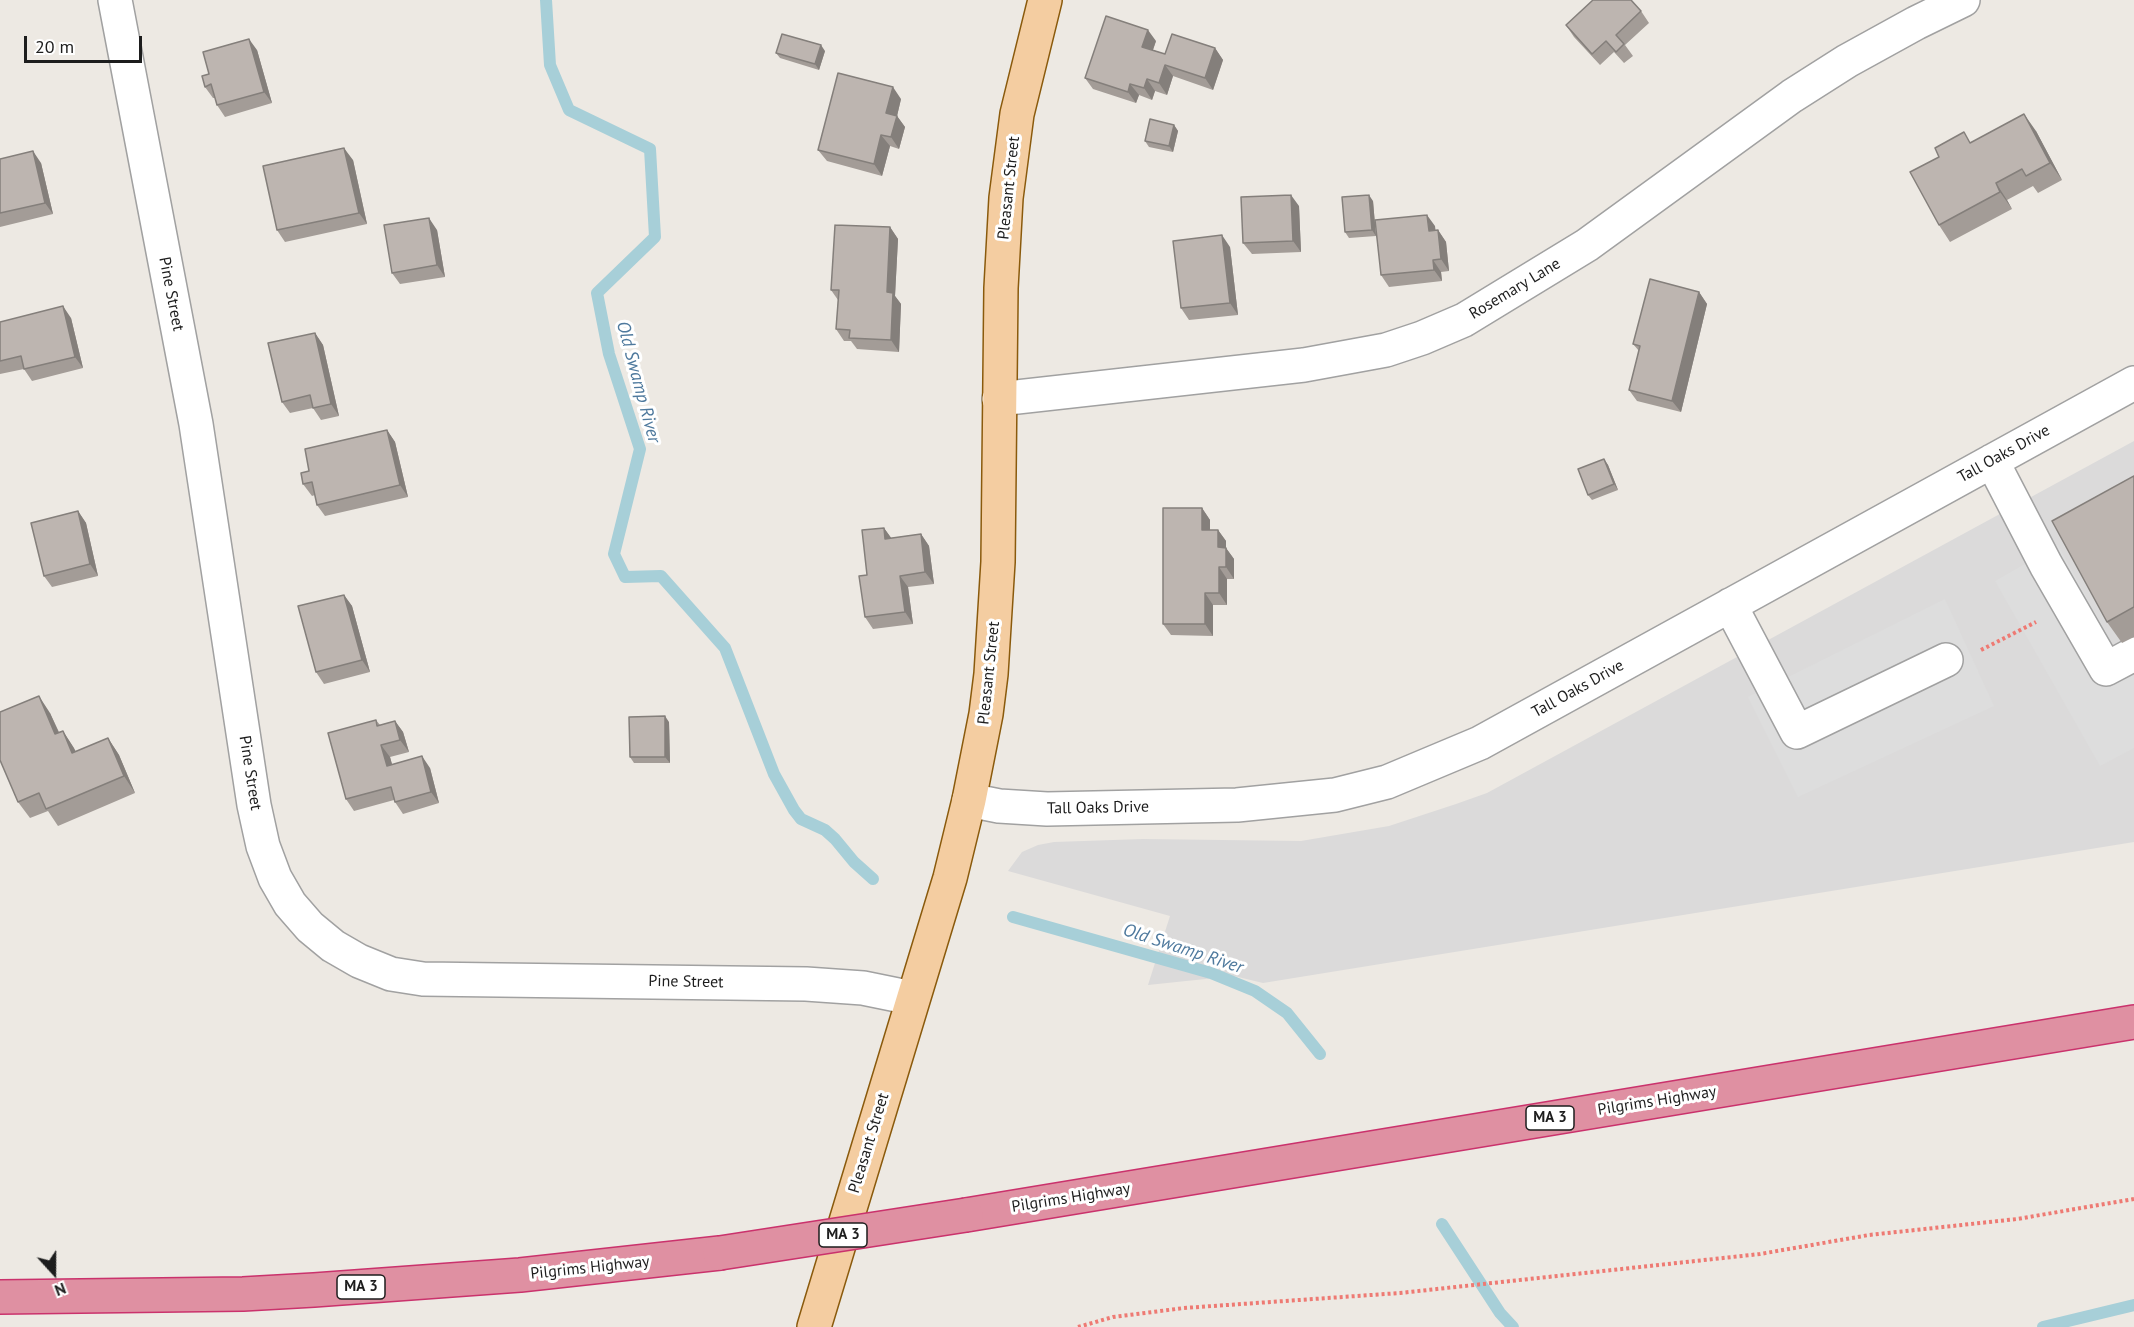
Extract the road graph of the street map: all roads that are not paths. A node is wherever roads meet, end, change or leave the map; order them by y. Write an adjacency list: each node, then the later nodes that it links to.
1 (115, 0): 11 (street, Pine Street)
2 (1045, 0): 5 (main road, Pleasant Street)
3 (1963, 0): 5 (street, Rosemary Lane)
4 (2134, 383): 6 (street, Tall Oaks Drive)
5 (999, 399): 10 (main road, Pleasant Street)
6 (1992, 461): 7 (street, Tall Oaks Drive); 8 (street)
7 (1730, 605): 9 (street); 10 (street, Tall Oaks Drive)
8 (2134, 654)
9 (1946, 660)
10 (969, 800): 11 (main road, Pleasant Street)
11 (912, 998): 14 (main road, Pleasant Street)
12 (2134, 1022): 13 (highway, Pilgrims Highway / MA 3, bridge)
13 (0, 1297)
14 (814, 1327)

